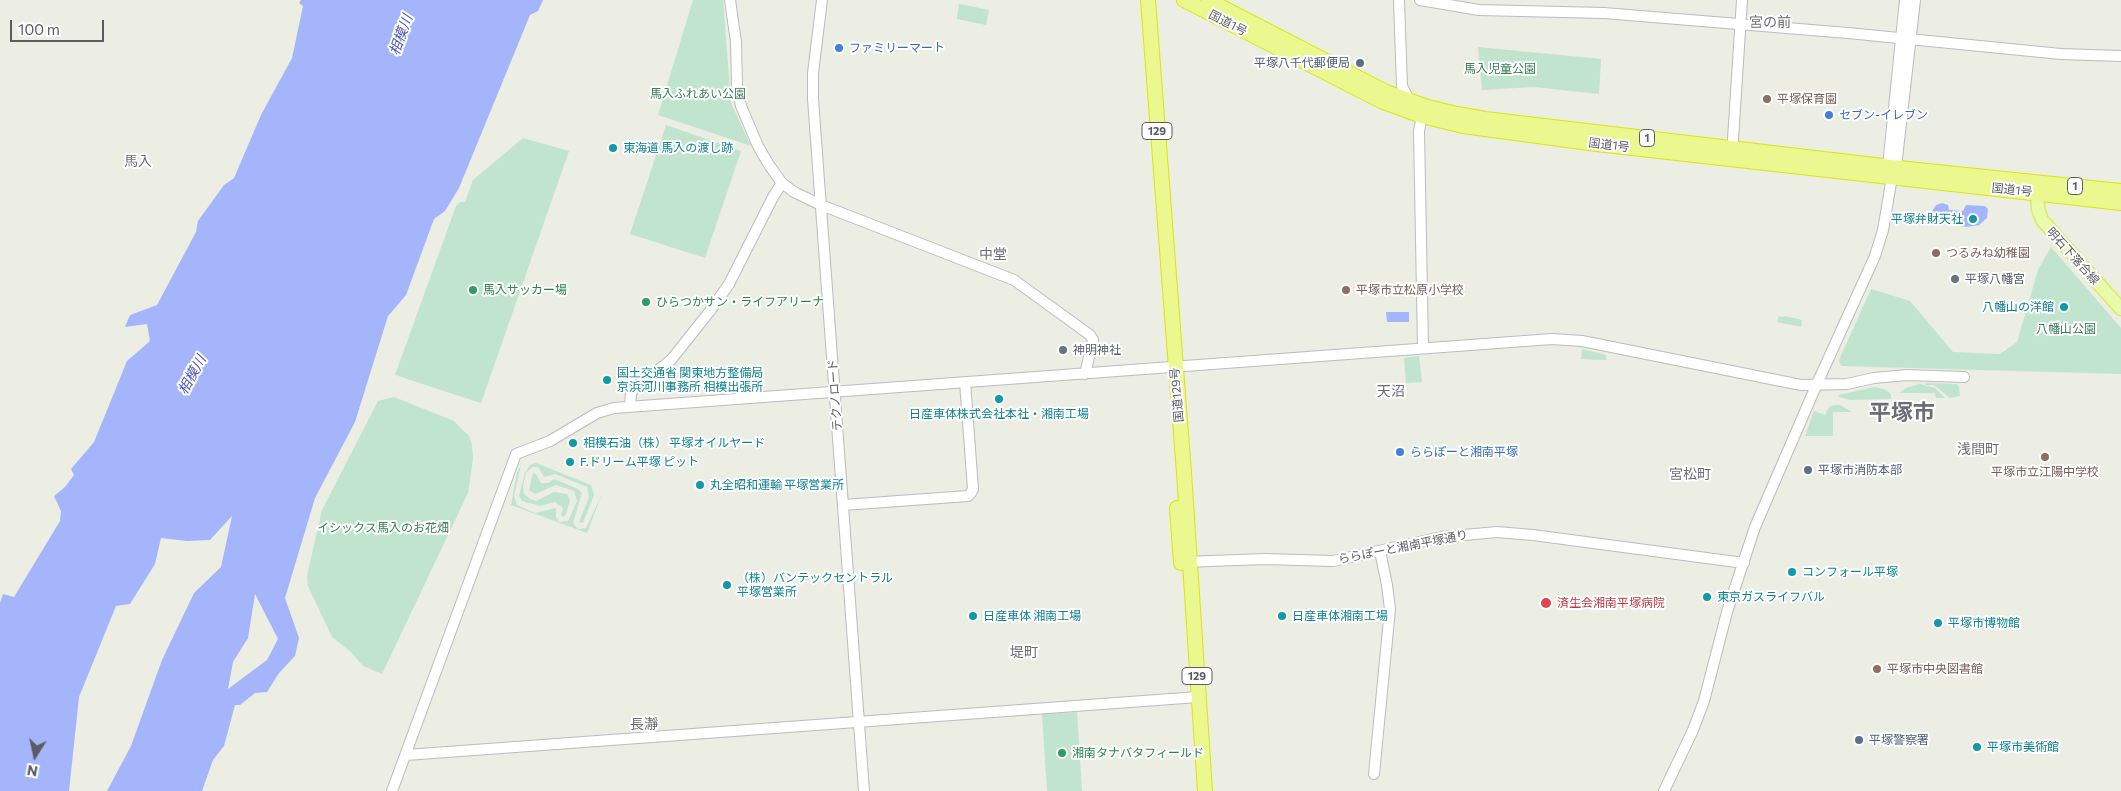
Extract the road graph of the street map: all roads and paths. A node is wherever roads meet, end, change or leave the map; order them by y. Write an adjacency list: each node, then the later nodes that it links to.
1 (730, 0): 20 (street)
2 (822, 0): 26 (street, テクノロード)
3 (1140, 0): 29 (highway, 国道129号 / 129)
4 (1148, 0): 29 (highway, 国道129号 / 129)
5 (1184, 0): 15 (highway, 国道1号 / 1)
6 (1208, 0): 15 (highway, 国道1号 / 1)
7 (1399, 0): 15 (street)
8 (1420, 0): 12 (street)
9 (1742, 0): 12 (street)
10 (1905, 0): 13 (street)
11 (1915, 0): 13 (street)
12 (1741, 24): 13 (street); 17 (street)
13 (1906, 38): 14 (street); 18 (street)
14 (2121, 56)
15 (1402, 100): 16 (highway, 国道1号 / 1)
16 (1421, 115): 17 (highway, 国道1号 / 1); 28 (street)
17 (1734, 153): 18 (highway, 国道1号 / 1)
18 (1891, 175): 19 (highway, 国道1号 / 1); 23 (highway, 国道1号 / 1); 33 (street)
19 (1987, 177): 21 (highway, 国道1号 / 1); 23 (main road)
20 (782, 183): 26 (street); 35 (street)
21 (2059, 184): 22 (highway, 国道1号 / 1); 24 (highway)
22 (2121, 191)
23 (2038, 192): 24 (highway, 国道1号 / 1); 27 (main road, 明石下落合線)
24 (2088, 198): 25 (highway, 国道1号 / 1)
25 (2121, 203)
26 (821, 205): 30 (street); 34 (street, テクノロード)
27 (2121, 309)
28 (1423, 348): 29 (street); 33 (street)
29 (1171, 368): 30 (street); 38 (highway, 国道129号 / 129)
30 (1085, 374): 32 (street)
31 (1964, 377): 33 (street)
32 (965, 382): 34 (street); 36 (street)
33 (1816, 386): 39 (street)
34 (835, 391): 35 (street); 36 (street, テクノロード)
35 (630, 407): 42 (street)
36 (843, 504): 41 (street, テクノロード)
37 (1380, 552): 38 (street, ららぽーと湘南平塚通り); 39 (street, ららぽーと湘南平塚通り); 43 (street)
38 (1185, 562): 40 (highway, 国道129号 / 129)
39 (1744, 563): 48 (street)
40 (1194, 697): 41 (street); 46 (highway, 国道129号 / 129); 47 (highway, 国道129号 / 129)
41 (860, 722): 42 (street); 45 (street, テクノロード)
42 (406, 755): 44 (street)
43 (1374, 774)
44 (392, 791)
45 (864, 791)
46 (1197, 791)
47 (1205, 791)
48 (1664, 791)

